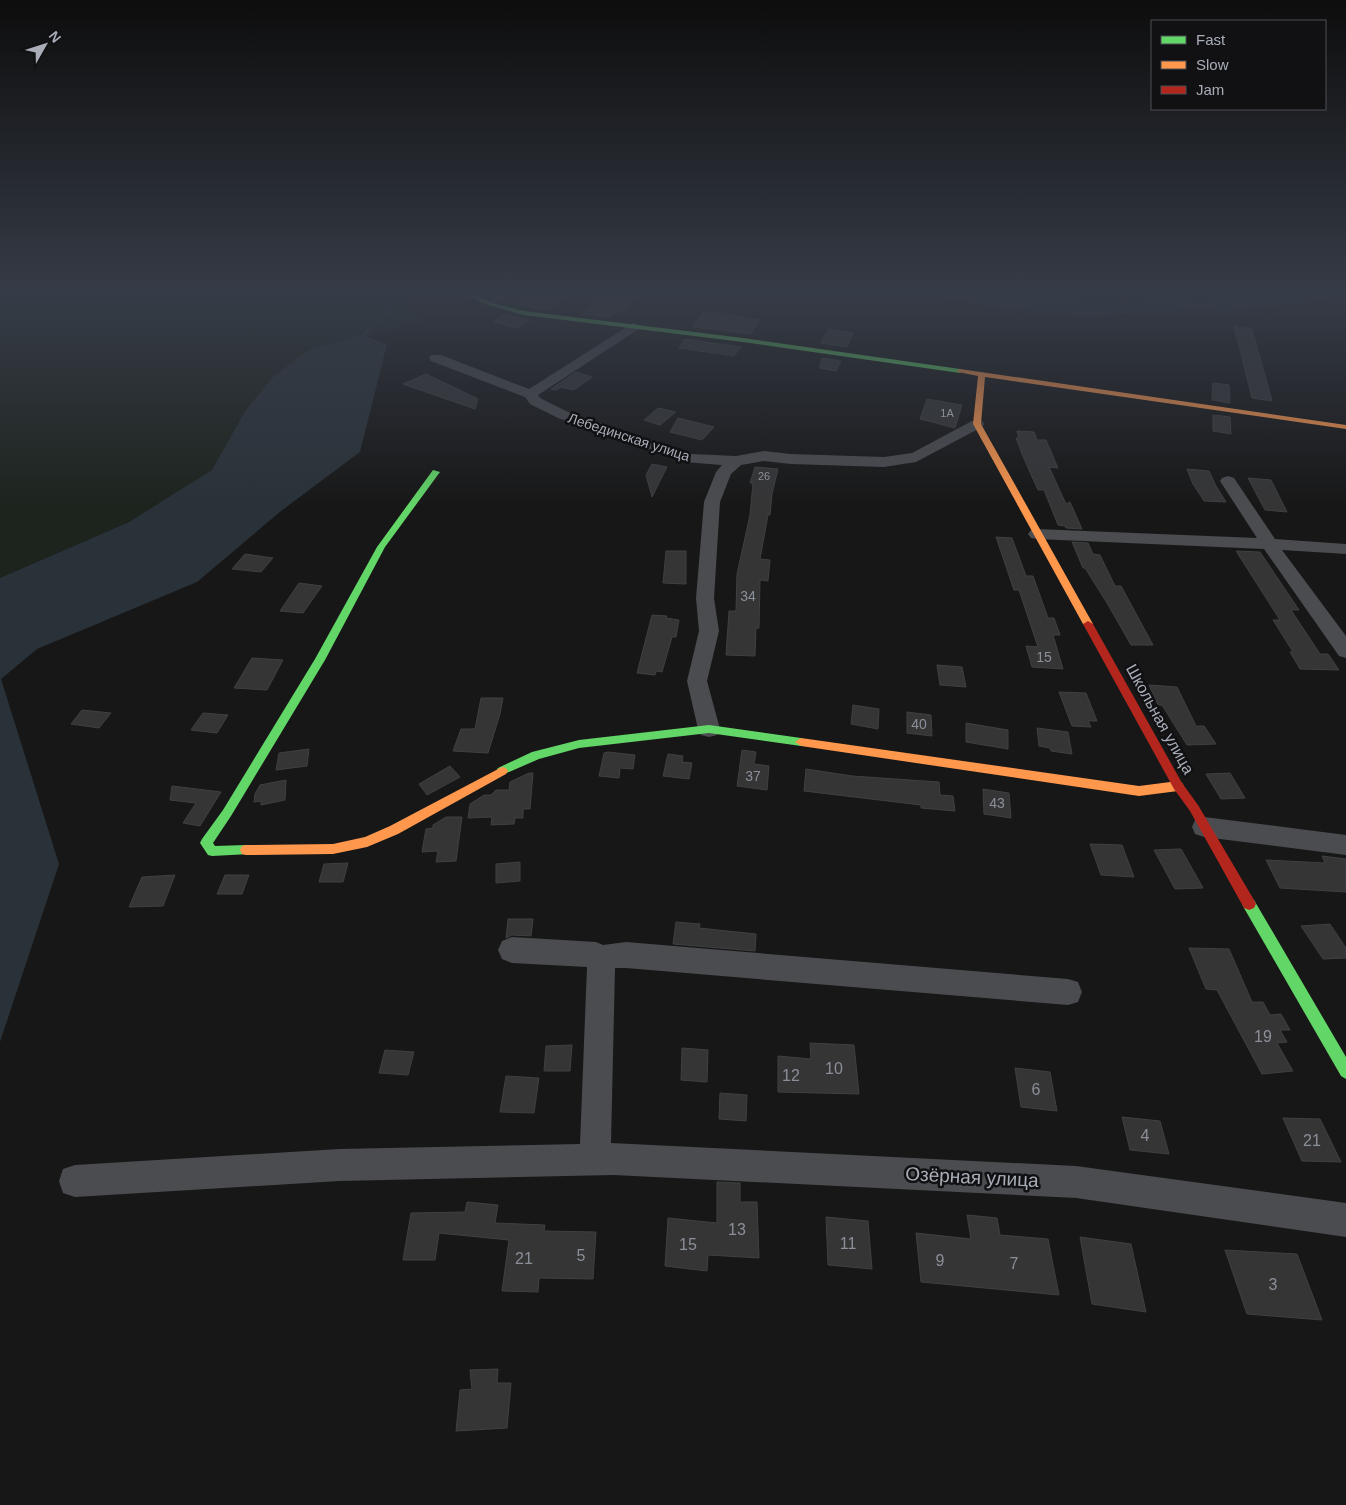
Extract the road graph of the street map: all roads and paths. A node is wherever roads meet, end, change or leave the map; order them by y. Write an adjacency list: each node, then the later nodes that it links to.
1 (457, 366): 5 (street, Лебединская улица)
2 (573, 366): 5 (street)
3 (924, 366): 4 (street)
4 (982, 374): 6 (street); 7 (street)
5 (530, 394): 8 (street, Лебединская улица)
6 (977, 424): 8 (street, Лебединская улица); 11 (street, Школьная улица)
7 (1346, 427)
8 (736, 461): 15 (street)
9 (436, 472): 15 (street)
10 (1228, 481): 12 (street)
11 (1038, 534): 12 (street); 16 (street, Школьная улица)
12 (1270, 544): 13 (street); 14 (street)
13 (1346, 549)
14 (1346, 651)
15 (709, 729): 16 (street)
16 (1178, 786): 17 (street, Школьная улица)
17 (1204, 827): 18 (street); 22 (street, Школьная улица)
18 (1346, 845)
19 (512, 950): 20 (street)
20 (601, 960): 21 (street); 23 (street)
21 (1068, 992)
22 (1346, 1071)
23 (595, 1160): 24 (street, Озёрная улица); 25 (street, Озёрная улица)
24 (75, 1181)
25 (1346, 1220)

